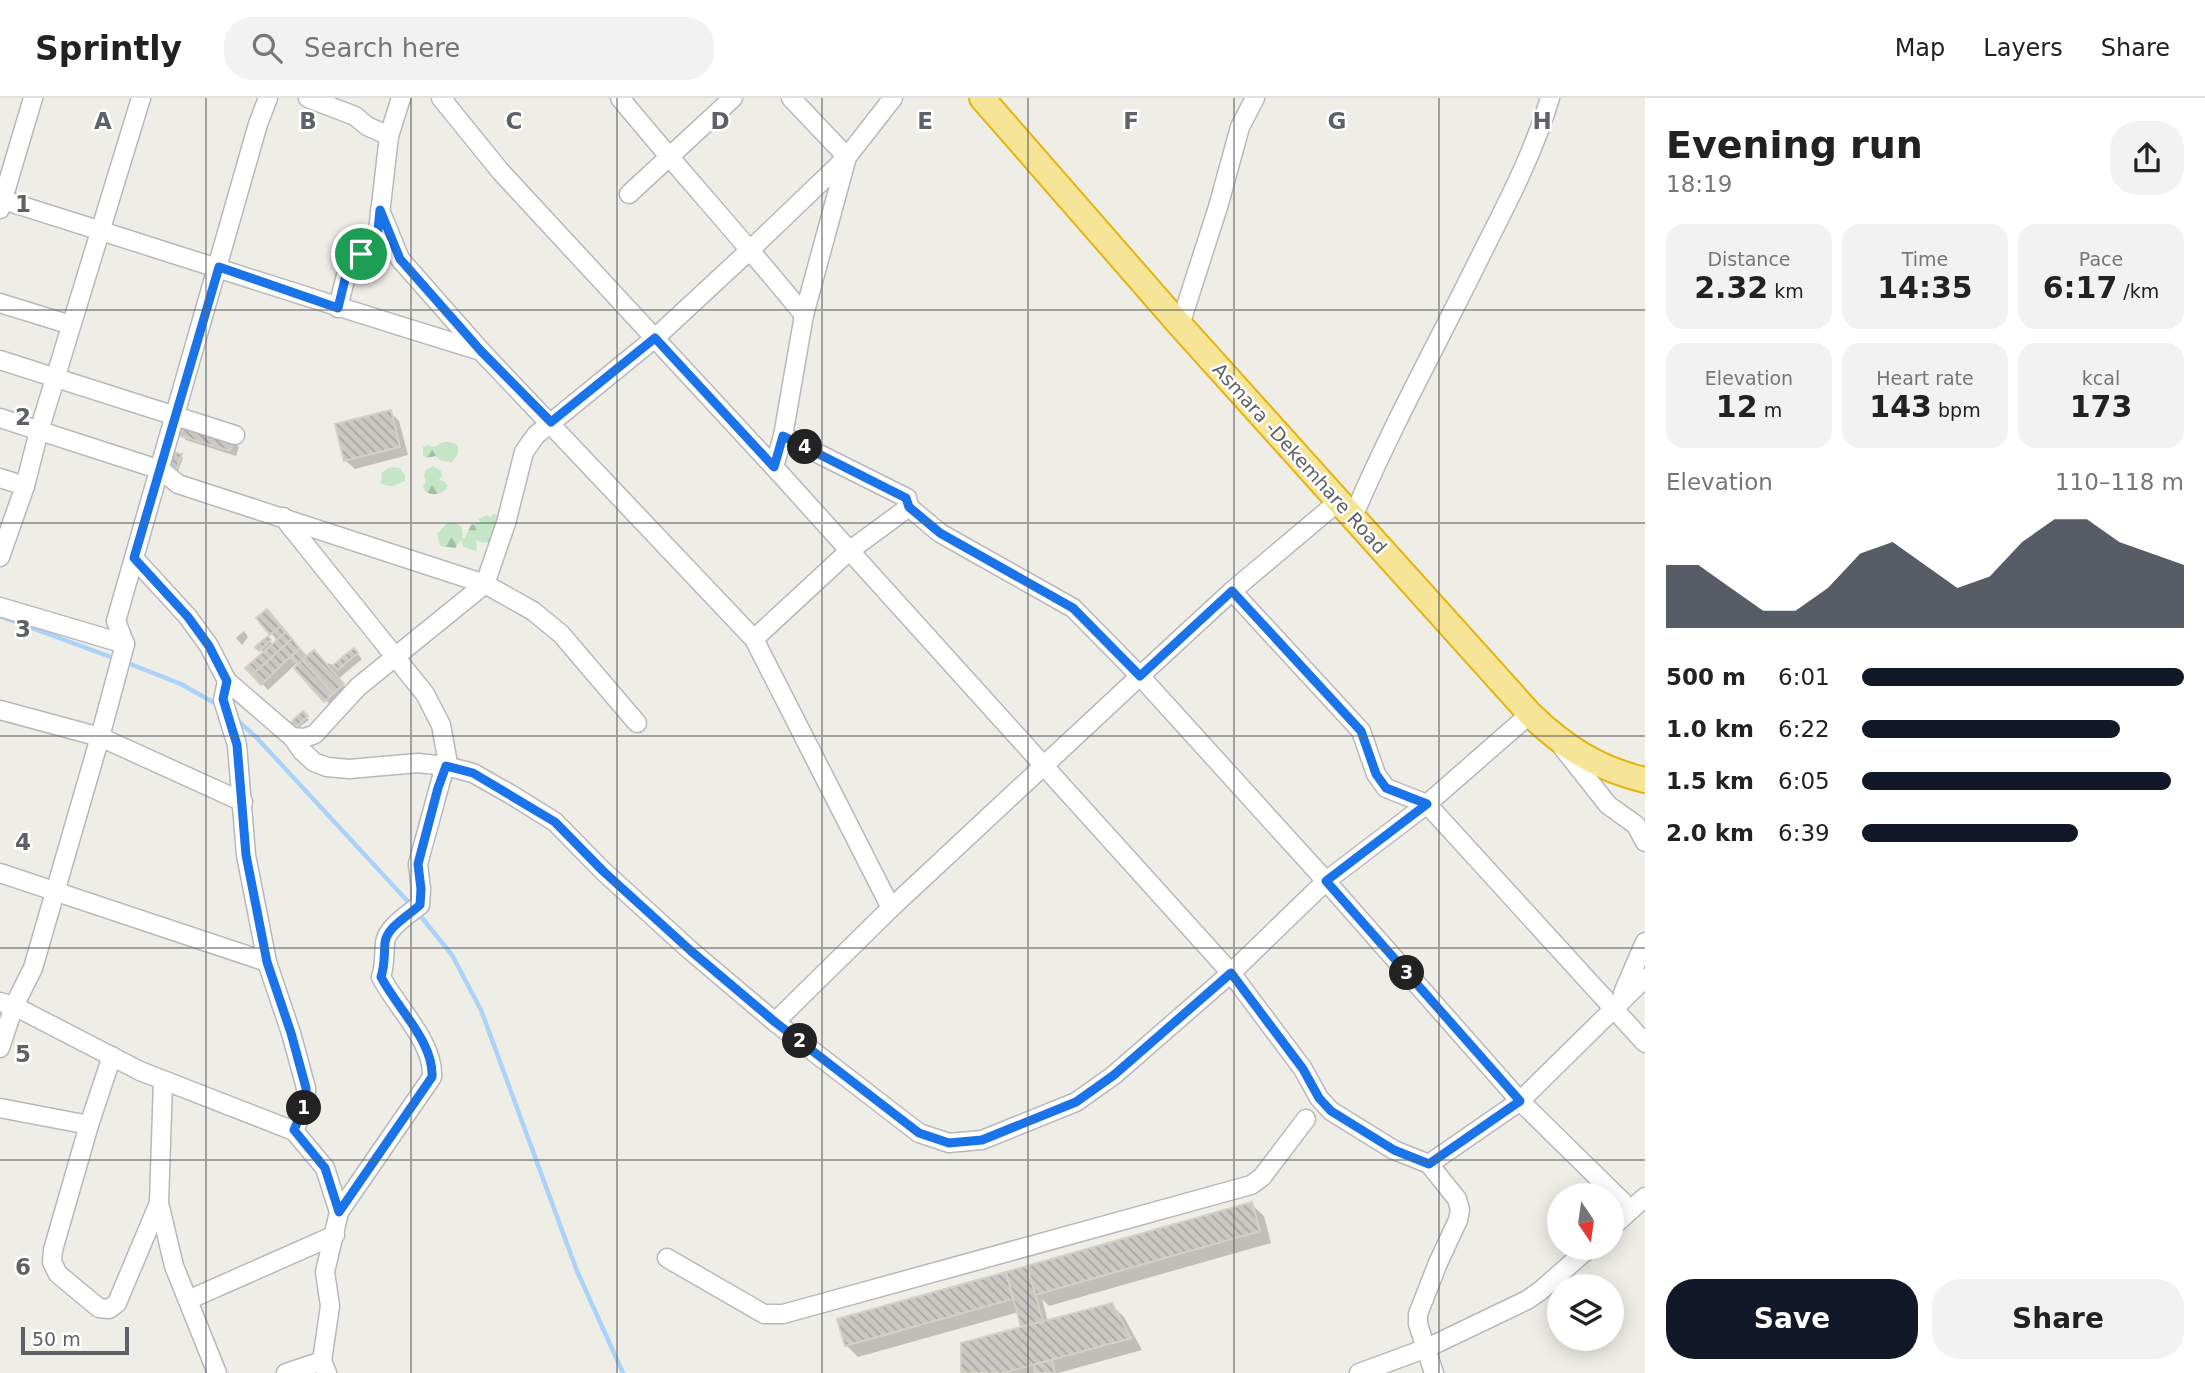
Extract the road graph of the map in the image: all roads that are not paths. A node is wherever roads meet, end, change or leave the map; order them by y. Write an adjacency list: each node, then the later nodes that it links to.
1 (33, 98): 18 (street)
2 (141, 98): 20 (street)
3 (268, 98): 22 (street)
4 (308, 98): 14 (street)
5 (401, 98): 14 (street)
6 (441, 98): 28 (street)
7 (620, 98): 16 (street)
8 (733, 98): 16 (street)
9 (791, 98): 15 (street)
10 (893, 98): 15 (street)
11 (982, 98): 27 (highway, Asmara -Dekemhare Road)
12 (1255, 98): 27 (street)
13 (1550, 98): 43 (street)
14 (389, 136): 19 (street)
15 (847, 157): 21 (street); 25 (street)
16 (670, 159): 17 (street); 21 (street)
17 (629, 194)
18 (1, 203): 20 (street)
19 (380, 210): 24 (street); 29 (street)
20 (100, 230): 22 (street); 26 (street)
21 (751, 249): 25 (street); 28 (street)
22 (219, 267): 24 (street); 32 (street)
23 (0, 303): 26 (street)
24 (338, 308): 29 (street)
25 (804, 315): 37 (street)
26 (71, 325): 31 (street)
27 (1180, 325): 43 (highway, Asmara -Dekemhare Road)
28 (655, 338): 34 (street); 38 (street)
29 (481, 351): 34 (street)
30 (0, 360): 31 (street)
31 (56, 378): 32 (street); 35 (street)
32 (174, 416): 36 (street); 39 (street)
33 (0, 418): 35 (street)
34 (551, 422): 48 (street); 51 (street)
35 (39, 431): 39 (street); 41 (street)
36 (235, 435)
37 (783, 436): 38 (street); 42 (street)
38 (774, 467): 46 (street)
39 (161, 470): 44 (street); 47 (street)
40 (0, 478): 41 (street)
41 (25, 486): 45 (street)
42 (909, 507): 46 (street); 54 (street)
43 (1346, 509): 49 (street); 57 (highway, Asmara -Dekemhare Road)
44 (283, 517): 48 (street); 53 (street)
45 (2, 545)
46 (849, 551): 51 (street); 63 (street)
47 (134, 558): 52 (street); 55 (street)
48 (485, 584): 53 (street); 58 (street)
49 (1232, 591): 54 (street); 66 (street)
50 (0, 607): 52 (street)
51 (754, 639): 71 (street)
52 (125, 644): 59 (street)
53 (395, 659): 60 (street); 62 (street)
54 (1140, 676): 63 (street); 69 (street)
55 (227, 681): 60 (street); 65 (street)
56 (0, 710): 59 (street)
57 (1530, 714): 61 (highway, Asmara -Dekemhare Road); 66 (street)
58 (637, 723)
59 (100, 737): 65 (street); 70 (street)
60 (292, 737): 62 (street)
61 (1557, 740): 64 (highway, Asmara -Dekemhare Road); 67 (street)
62 (446, 766): 78 (street); 94 (street)
63 (1045, 766): 71 (street); 74 (street)
64 (1645, 780)
65 (243, 802): 73 (street)
66 (1427, 804): 69 (street); 77 (street)
67 (1645, 842)
68 (0, 873): 70 (street)
69 (1326, 881): 74 (street); 84 (street)
70 (56, 891): 73 (street); 76 (street)
71 (891, 908): 78 (street)
72 (1645, 942): 77 (street)
73 (267, 962): 89 (street)
74 (1231, 973): 78 (street); 83 (street)
75 (1645, 978): 77 (street)
76 (7, 1004): 80 (street); 81 (street)
77 (1615, 1009): 79 (street); 84 (street)
78 (775, 1022)
79 (1645, 1043)
80 (0, 1048)
81 (111, 1056): 82 (street); 88 (street)
82 (163, 1081): 89 (street); 92 (street)
83 (1313, 1087): 86 (street); 87 (street)
84 (1520, 1101): 90 (street); 93 (street)
85 (0, 1108): 88 (street)
86 (1331, 1111): 87 (street); 90 (street)
87 (1306, 1119): 97 (street)
88 (89, 1125): 92 (street)
89 (294, 1130): 94 (street)
90 (1429, 1164): 100 (street)
91 (1645, 1197): 93 (street)
92 (159, 1203): 99 (street)
93 (1631, 1210): 95 (street)
94 (339, 1212): 96 (street)
95 (1624, 1216)
96 (335, 1235): 99 (street); 101 (street)
97 (667, 1258)
98 (1576, 1260): 100 (street)
99 (188, 1300): 102 (street)
100 (1427, 1348): 104 (street); 105 (street)
101 (325, 1367): 103 (street)
102 (216, 1373)
103 (286, 1373)
104 (1359, 1373)
105 (1434, 1373)

